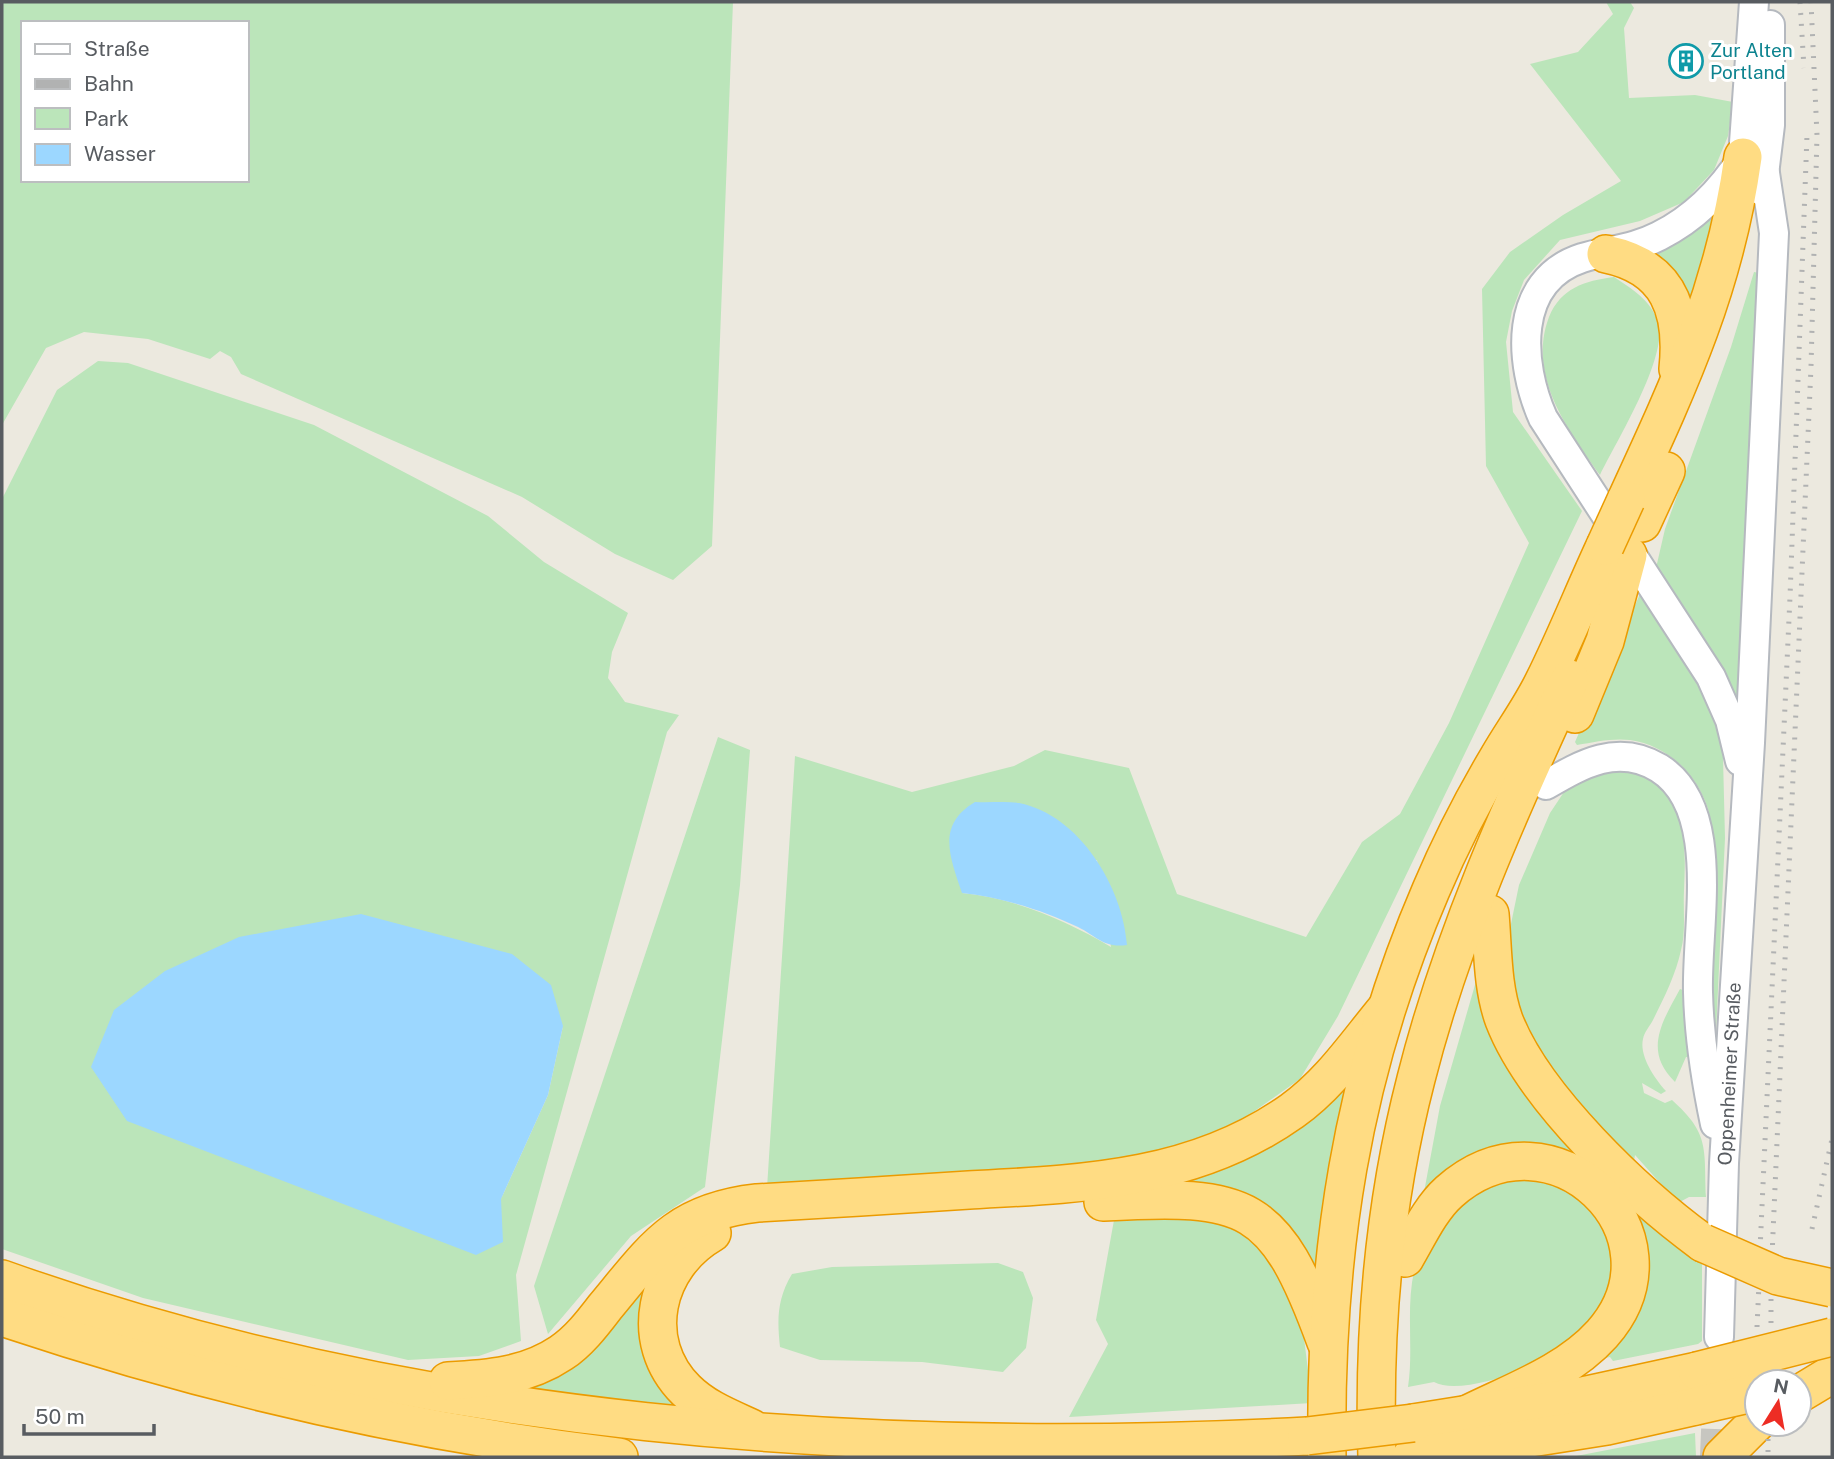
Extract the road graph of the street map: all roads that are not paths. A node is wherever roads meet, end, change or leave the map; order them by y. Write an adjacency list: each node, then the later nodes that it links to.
1 (1754, 2): 3 (main road)
2 (1768, 2): 3 (main road)
3 (1754, 165): 4 (main road); 5 (main road); 6 (main road); 7 (highway)
4 (1755, 235): 6 (main road); 8 (highway)
5 (1606, 254): 7 (highway); 11 (main road)
6 (1770, 292): 11 (main road)
7 (1676, 391): 8 (highway)
8 (1624, 544): 9 (highway); 10 (highway); 36 (highway)
9 (1531, 705): 13 (highway); 35 (highway)
10 (1546, 785): 12 (highway); 14 (main road)
11 (1743, 812): 14 (main road, Oppenheimer Straße)
12 (1490, 914): 15 (highway); 17 (highway, bridge)
13 (1385, 1010): 21 (highway); 24 (highway)
14 (1724, 1163): 19 (main road, Oppenheimer Straße)
15 (1405, 1258): 28 (highway); 37 (highway)
16 (2, 1279): 24 (highway)
17 (1832, 1288)
18 (2, 1317): 34 (highway)
19 (1719, 1337)
20 (1832, 1337): 26 (highway, bridge)
21 (1326, 1342): 30 (highway); 32 (highway)
22 (1832, 1373): 23 (highway); 25 (highway)
23 (1813, 1378)
24 (388, 1383): 30 (highway)
25 (1813, 1385)
26 (1697, 1389): 27 (highway, bridge); 28 (highway); 33 (highway)
27 (1743, 1391)
28 (1466, 1415): 31 (highway)
29 (1743, 1436): 38 (highway)
30 (771, 1437): 32 (highway)
31 (1412, 1446): 32 (highway, bridge); 33 (highway)
32 (1317, 1447)
33 (1458, 1455)
34 (619, 1457)
35 (1348, 1457)
36 (1377, 1457)
37 (1396, 1457)
38 (1722, 1457)

